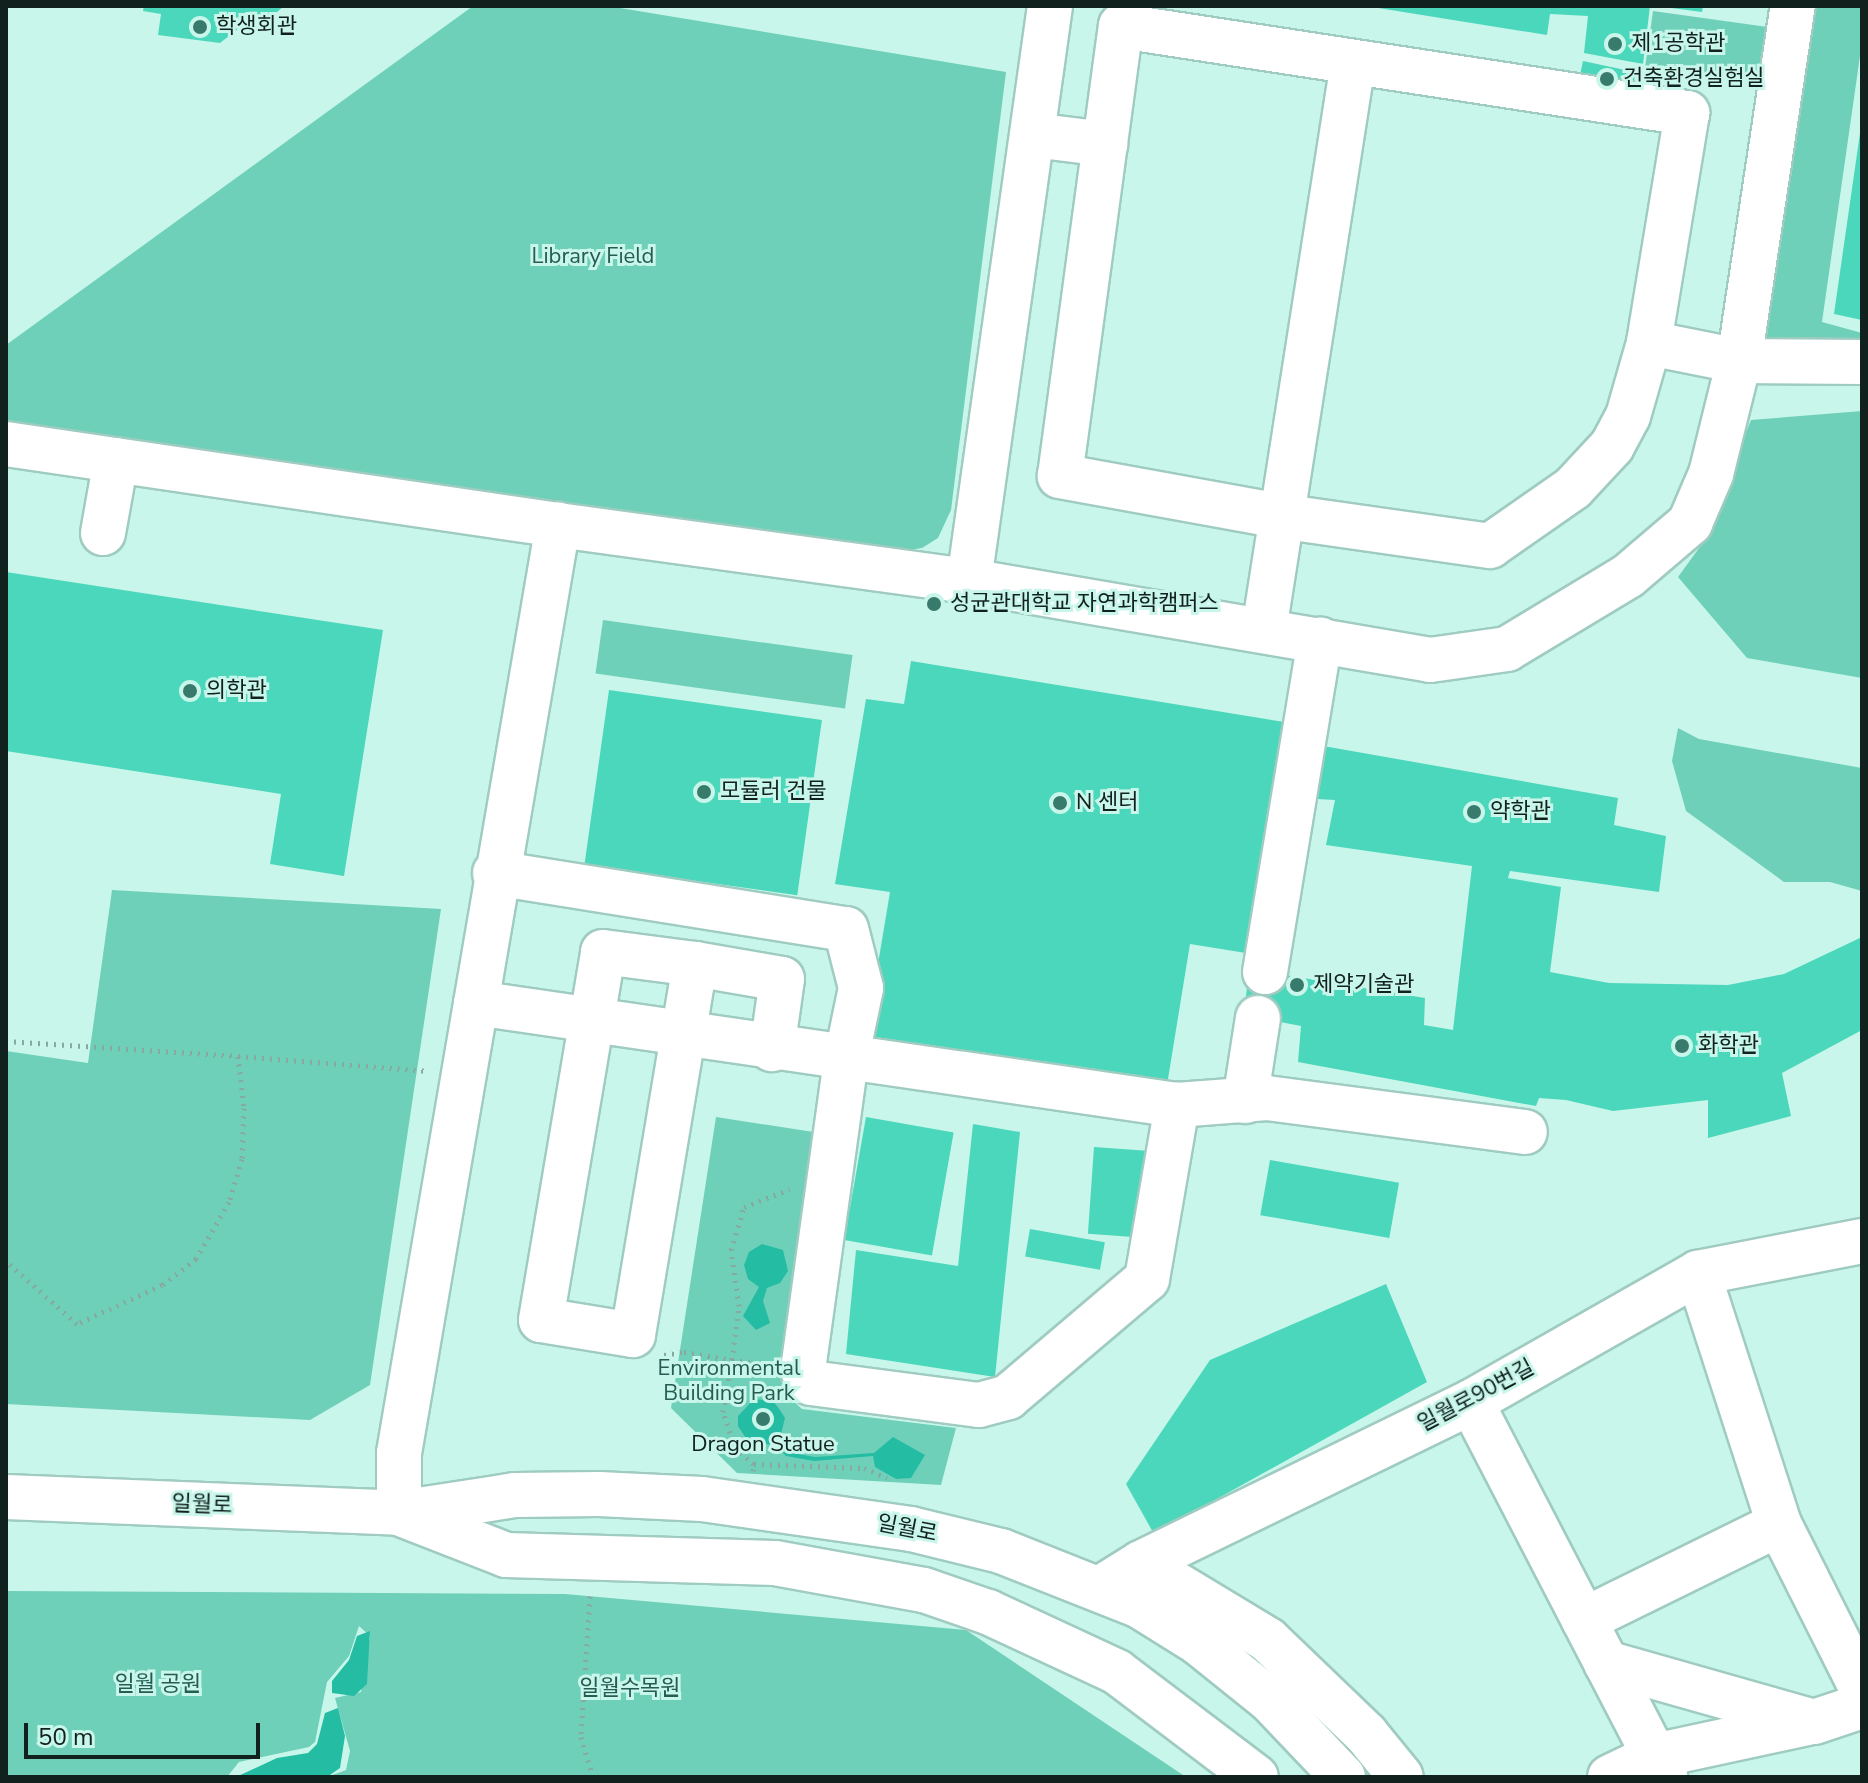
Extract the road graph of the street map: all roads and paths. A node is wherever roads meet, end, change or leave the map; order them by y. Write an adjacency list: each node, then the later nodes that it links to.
1 (1050, 6): 4 (street)
2 (1793, 6): 7 (street)
3 (1353, 63): 5 (street); 6 (street); 11 (street)
4 (1033, 135): 5 (street); 14 (street)
5 (1105, 144): 11 (street)
6 (1649, 343): 7 (street); 11 (street)
7 (1739, 361): 8 (street); 16 (street)
8 (1862, 362)
9 (6, 444): 10 (street)
10 (116, 460): 12 (street); 13 (street)
11 (1285, 517): 15 (street)
12 (558, 525): 14 (street); 17 (street)
13 (103, 533)
14 (969, 581): 15 (street)
15 (1264, 630): 16 (street)
16 (1320, 640): 19 (street)
17 (495, 873): 20 (street); 27 (street)
18 (695, 964): 22 (street); 23 (street); 25 (street)
19 (1265, 972)
20 (476, 1003): 22 (street); 28 (street)
21 (1258, 1018): 29 (street)
22 (591, 1021): 23 (street); 23 (street)
23 (684, 1035): 25 (street)
24 (6, 1041): 26 (path)
25 (772, 1049): 27 (street)
26 (238, 1056): 28 (path); 34 (path)
27 (846, 1060): 30 (street); 32 (street)
28 (466, 1074): 44 (street)
29 (1245, 1101): 30 (street); 31 (street)
30 (1177, 1105): 38 (street)
31 (1525, 1132)
32 (831, 1171): 37 (path); 38 (street)
33 (1862, 1241): 35 (street, 일월로90번길)
34 (6, 1261)
35 (1698, 1273): 39 (street, 일월로90번길); 45 (street)
36 (684, 1352): 37 (path)
37 (732, 1360): 38 (path); 40 (path)
38 (803, 1370)
39 (1471, 1402): 46 (street, 일월로90번길); 49 (street)
40 (754, 1464): 41 (path); 42 (path)
41 (753, 1474)
42 (887, 1478)
43 (6, 1497): 44 (street, 일월로)
44 (399, 1513): 47 (street, 일월로); 56 (street, 일월로)
45 (1779, 1524): 49 (street); 51 (street)
46 (1141, 1563): 47 (street, 일월로90번길); 58 (street)
47 (1101, 1588): 57 (street, 일월로)
48 (590, 1596): 55 (path)
49 (1584, 1620): 50 (street)
50 (1606, 1663): 53 (street); 54 (street)
51 (1862, 1689)
52 (1862, 1706): 53 (street)
53 (1814, 1722): 54 (street)
54 (1660, 1767): 59 (street)
55 (593, 1777)
56 (1256, 1777)
57 (1343, 1777)
58 (1401, 1777)
59 (1610, 1777)

